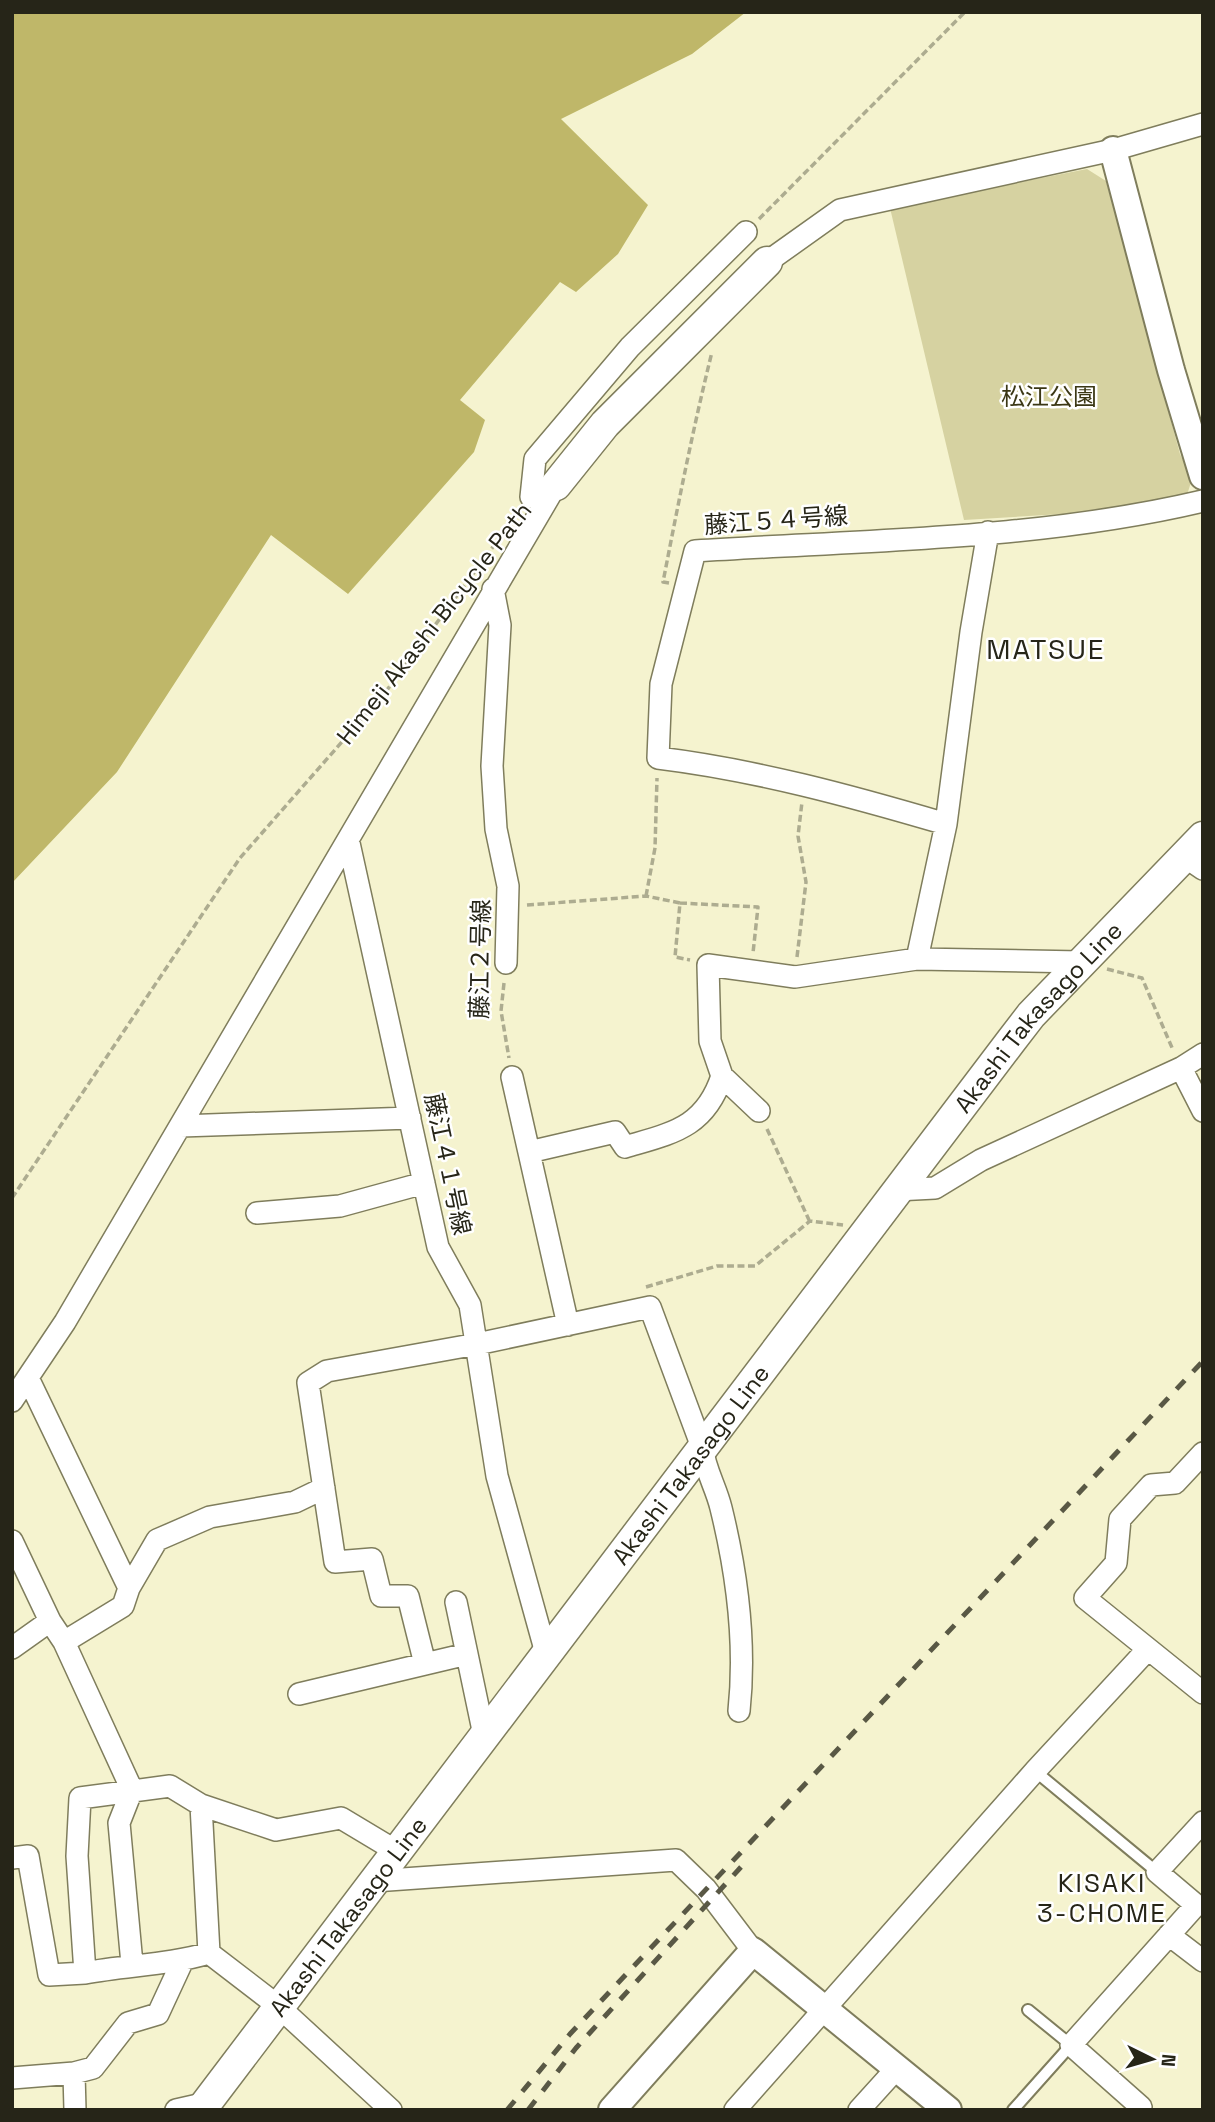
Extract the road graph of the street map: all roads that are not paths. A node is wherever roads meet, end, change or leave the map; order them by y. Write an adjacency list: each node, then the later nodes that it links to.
1 (1203, 124): 2 (street)
2 (1113, 150): 4 (street); 5 (street)
3 (746, 232): 6 (street)
4 (767, 262): 6 (main road, Himeji Akashi Bicycle Path)
5 (1203, 476)
6 (543, 491): 9 (street)
7 (1203, 501): 8 (street)
8 (988, 532): 10 (street); 10 (street, 藤江５４号線)
9 (493, 589): 11 (street); 15 (street, 藤江２号線)
10 (946, 824): 13 (street)
11 (349, 843): 22 (street, 藤江４１号線); 23 (street)
12 (1197, 854): 14 (main road, Akashi Takasago Line)
13 (917, 959): 14 (street); 18 (street)
14 (1081, 962): 26 (main road, Akashi Takasago Line)
15 (506, 963)
16 (1203, 1054): 17 (street)
17 (1181, 1068): 21 (street); 26 (street)
18 (722, 1076): 20 (street); 24 (street)
19 (513, 1077): 24 (street)
20 (759, 1111)
21 (1203, 1111)
22 (410, 1118): 23 (street); 25 (street, 藤江４１号線)
23 (181, 1126): 30 (street)
24 (529, 1152): 28 (street)
25 (424, 1183): 27 (street); 29 (street, 藤江４１号線)
26 (896, 1190): 32 (main road, Akashi Takasago Line)
27 (257, 1213)
28 (568, 1325): 29 (street); 32 (street)
29 (477, 1344): 34 (street); 42 (street, 藤江４１号線)
30 (28, 1378): 31 (street); 36 (street)
31 (12, 1401)
32 (702, 1447): 42 (main road, Akashi Takasago Line); 47 (street)
33 (1203, 1453): 41 (street)
34 (324, 1488): 36 (street); 44 (street)
35 (12, 1541): 38 (street)
36 (129, 1588): 39 (street)
37 (456, 1602): 43 (street)
38 (50, 1621): 39 (street); 40 (street)
39 (64, 1643): 50 (street)
40 (12, 1648)
41 (1148, 1649): 45 (street); 49 (street)
42 (546, 1653): 48 (main road, Akashi Takasago Line)
43 (467, 1654): 44 (street); 48 (street)
44 (425, 1664): 46 (street)
45 (1200, 1685)
46 (299, 1694)
47 (739, 1711)
48 (484, 1735): 53 (main road, Akashi Takasago Line)
49 (1035, 1771): 55 (lane); 67 (street)
50 (132, 1790): 51 (street); 63 (street); 64 (street)
51 (201, 1805): 53 (street); 60 (street)
52 (1203, 1822): 55 (street)
53 (396, 1852): 56 (main road, Akashi Takasago Line)
54 (12, 1857): 64 (street)
55 (1157, 1872): 57 (street)
56 (373, 1881): 59 (street); 65 (main road, Akashi Takasago Line)
57 (1199, 1901): 58 (street)
58 (1169, 1935): 62 (street); 68 (street)
59 (753, 1951): 67 (street); 76 (street)
60 (209, 1953): 61 (street); 65 (street)
61 (183, 1960): 63 (street); 70 (street)
62 (1203, 1961)
63 (132, 1964): 64 (street)
64 (85, 1973)
65 (278, 2006): 72 (main road, Akashi Takasago Line); 75 (street)
66 (1028, 2010): 68 (lane)
67 (826, 2011): 69 (street); 77 (street)
68 (1071, 2045): 80 (lane); 81 (street)
69 (897, 2068): 78 (street); 79 (street)
70 (74, 2073): 71 (street); 73 (street)
71 (12, 2078)
72 (204, 2106): 74 (street)
73 (75, 2110)
74 (176, 2110)
75 (391, 2110)
76 (612, 2110)
77 (735, 2110)
78 (859, 2110)
79 (948, 2110)
80 (1013, 2110)
81 (1139, 2110)

